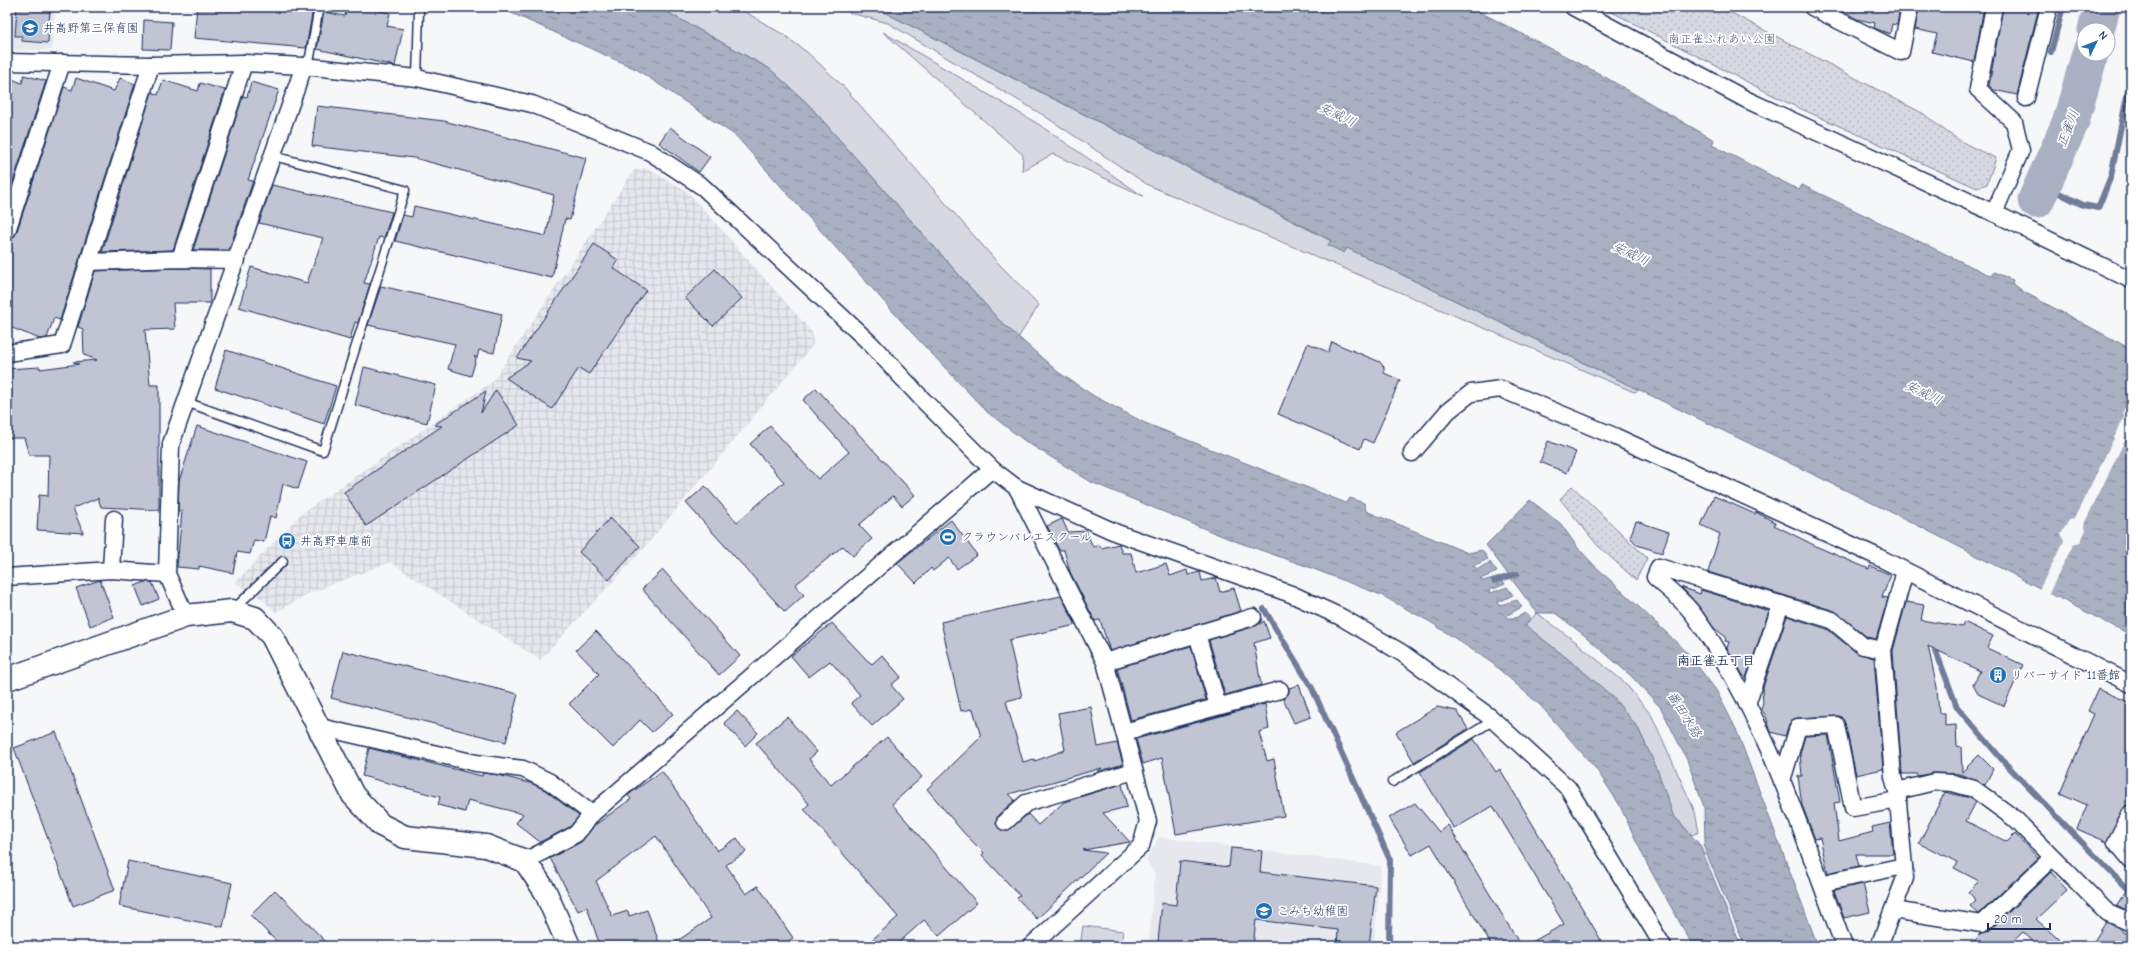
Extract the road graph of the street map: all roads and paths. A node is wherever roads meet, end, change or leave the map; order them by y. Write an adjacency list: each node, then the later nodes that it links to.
1 (319, 7): 12 (lane)
2 (1573, 7): 16 (street)
3 (1812, 7): 4 (street)
4 (1910, 7)
5 (1994, 7): 16 (street)
6 (2048, 7): 14 (street)
7 (419, 9): 13 (lane)
8 (7, 62): 9 (street)
9 (62, 63): 11 (street); 17 (street)
10 (244, 63): 11 (street); 12 (street); 18 (street)
11 (150, 65): 20 (street)
12 (304, 66): 13 (street); 15 (street)
13 (417, 78): 25 (street)
14 (2026, 98)
15 (273, 156): 19 (street); 23 (lane)
16 (1994, 213): 21 (street)
17 (7, 231)
18 (180, 259): 19 (street); 20 (street)
19 (237, 260): 23 (street)
20 (88, 262): 22 (street)
21 (2131, 280)
22 (7, 353)
23 (186, 402): 31 (street)
24 (1412, 453): 30 (street)
25 (992, 469): 26 (street); 53 (street)
26 (1017, 488): 39 (street); 45 (street)
27 (114, 519): 29 (street)
28 (283, 560): 34 (lane)
29 (111, 570): 31 (street); 32 (street)
30 (1905, 571): 38 (street); 41 (street)
31 (167, 574): 35 (street)
32 (7, 577)
33 (1781, 604): 38 (street); 43 (street); 43 (street)
34 (232, 611): 35 (street); 46 (street)
35 (186, 616): 40 (street)
36 (1253, 617): 37 (street)
37 (1197, 634): 39 (street); 44 (street)
38 (1883, 650): 51 (street)
39 (1105, 662): 47 (street)
40 (7, 679)
41 (2131, 684)
42 (1280, 690): 44 (street)
43 (1747, 704): 49 (street)
44 (1218, 706): 47 (street)
45 (1494, 720): 50 (lane); 64 (street)
46 (320, 727): 53 (street); 57 (street)
47 (1124, 732): 48 (street)
48 (1134, 771): 54 (street); 63 (street)
49 (1782, 781): 51 (street); 65 (street)
50 (1392, 782)
51 (1897, 796): 55 (street); 58 (street)
52 (2131, 812): 56 (street)
53 (592, 814): 57 (street)
54 (1005, 822)
55 (2052, 858): 60 (street); 61 (street)
56 (2131, 860)
57 (525, 861): 62 (street)
58 (1904, 866): 59 (street); 60 (street)
59 (1832, 881)
60 (1893, 910): 66 (street)
61 (2131, 923)
62 (569, 946)
63 (1031, 946)
64 (1663, 946)
65 (1844, 946)
66 (1879, 946)

